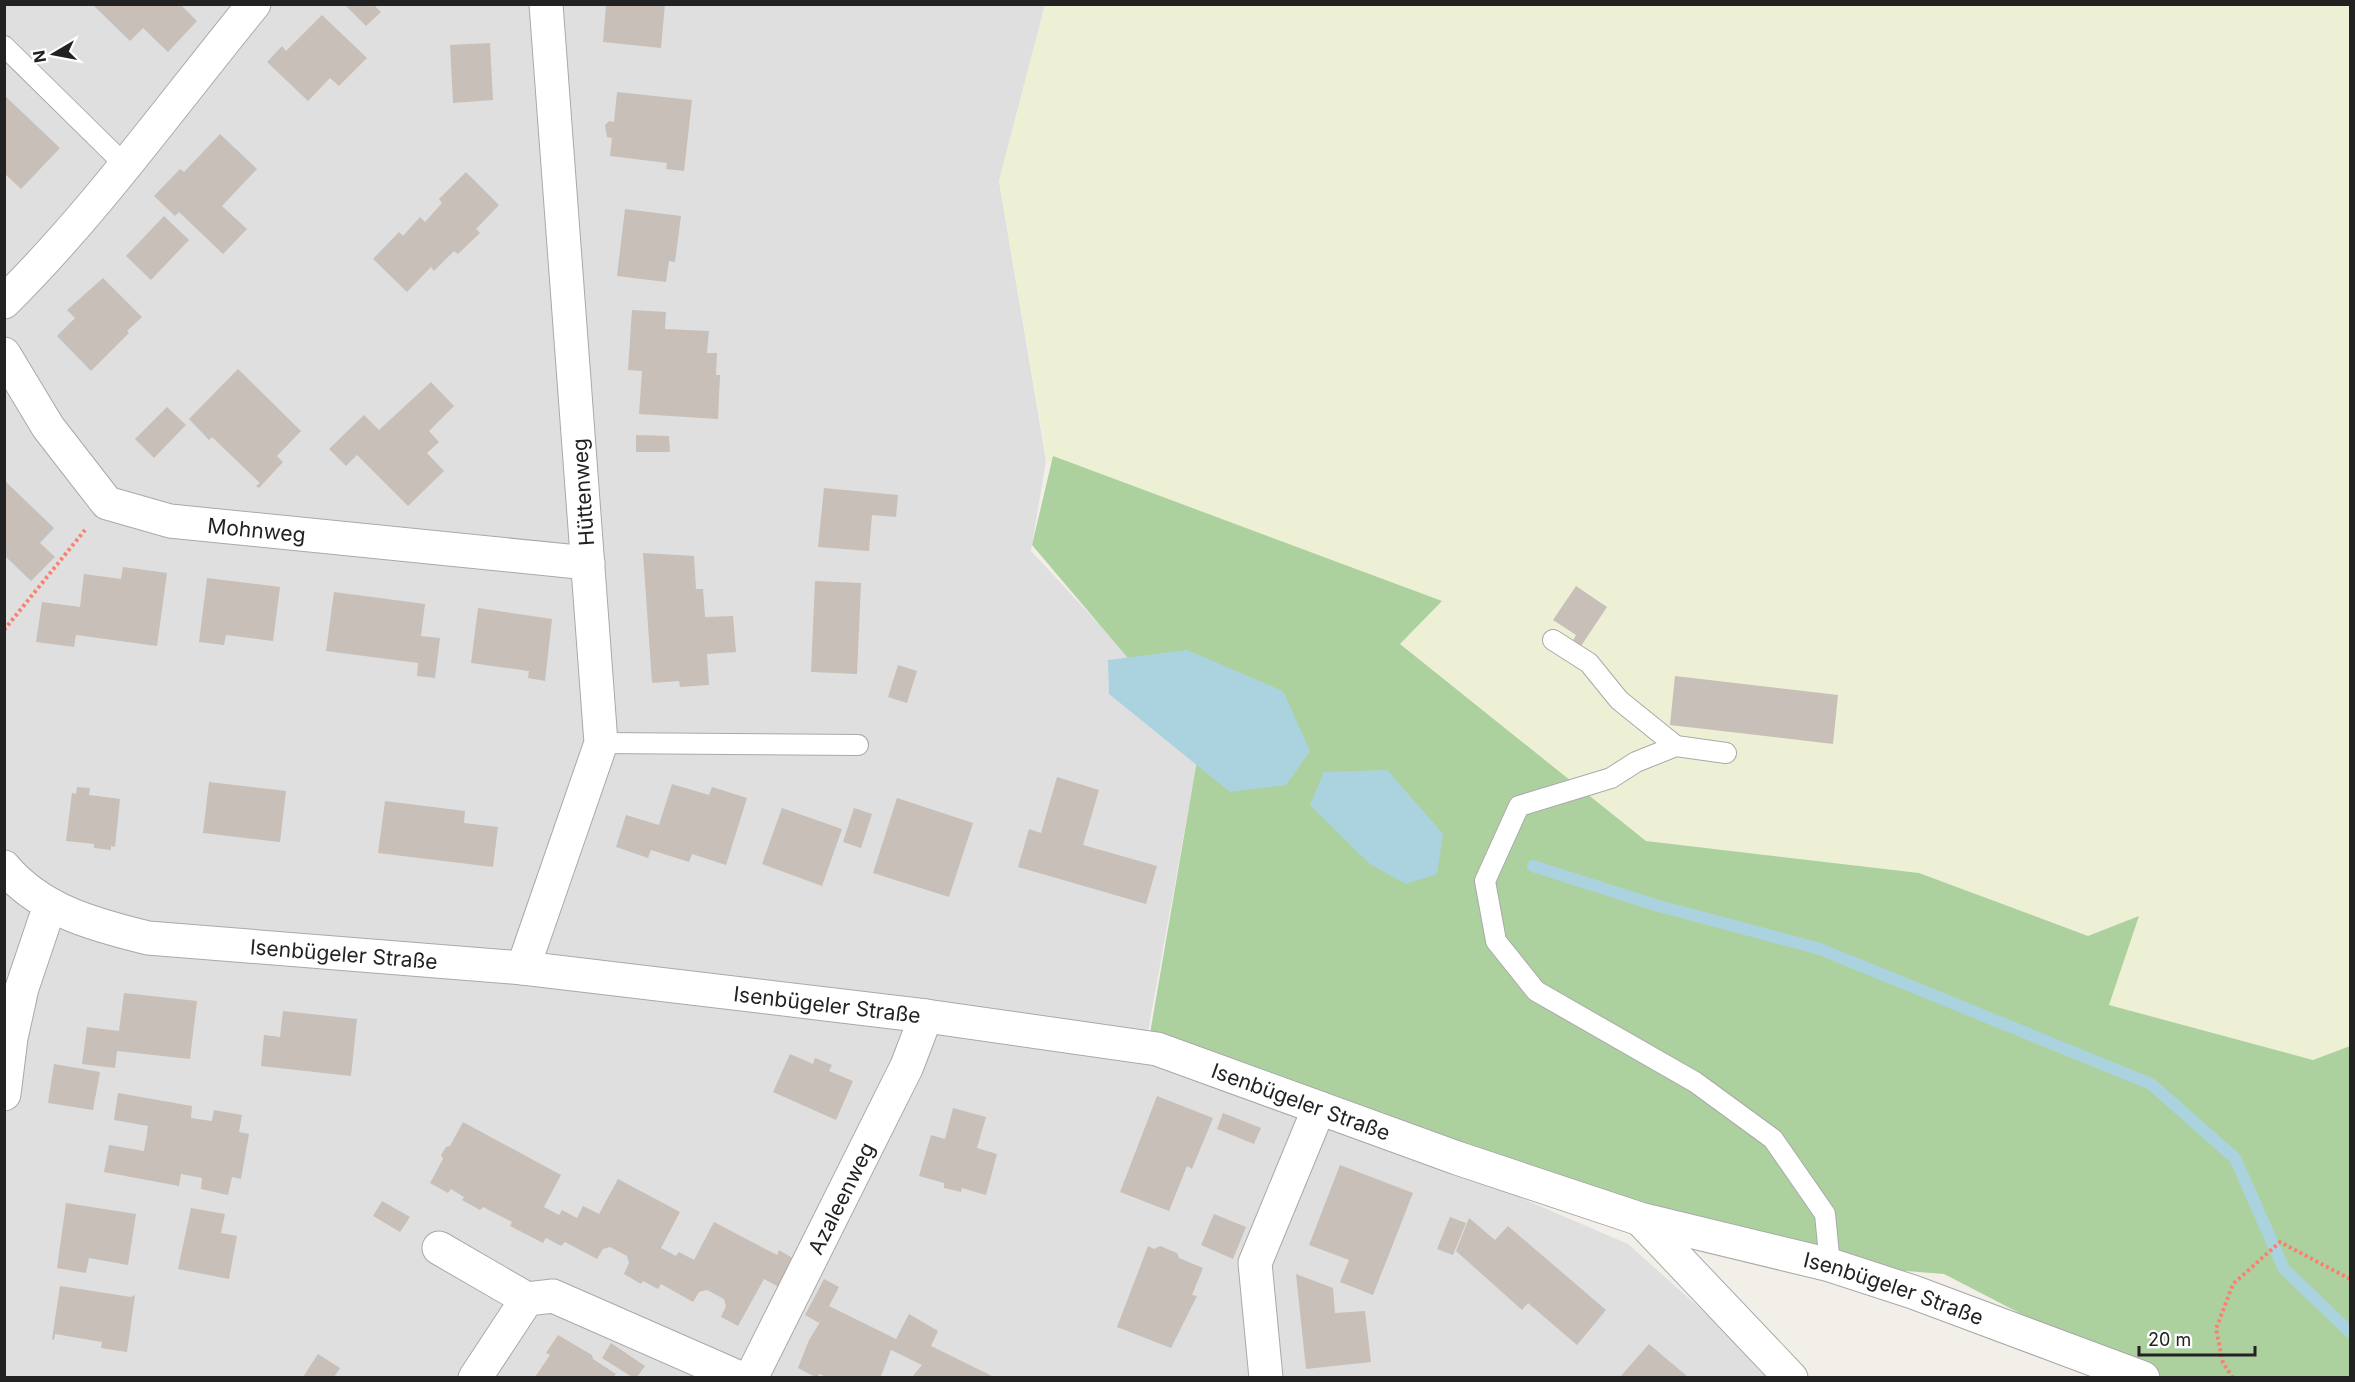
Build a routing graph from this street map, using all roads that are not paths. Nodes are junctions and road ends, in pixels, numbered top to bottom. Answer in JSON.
{"nodes":[{"id":1,"x":546,"y":4,"type":"edge"},
{"id":2,"x":244,"y":8,"type":"edge"},
{"id":3,"x":4,"y":46,"type":"edge"},
{"id":4,"x":125,"y":165,"type":"junction"},
{"id":5,"x":4,"y":302,"type":"edge"},
{"id":6,"x":4,"y":354,"type":"edge"},
{"id":7,"x":588,"y":563,"type":"junction"},
{"id":8,"x":1553,"y":640,"type":"dead end"},
{"id":9,"x":601,"y":743,"type":"junction"},
{"id":10,"x":858,"y":745,"type":"dead end"},
{"id":11,"x":1676,"y":746,"type":"junction"},
{"id":12,"x":1726,"y":753,"type":"dead end"},
{"id":13,"x":4,"y":867,"type":"edge"},
{"id":14,"x":50,"y":905,"type":"junction"},
{"id":15,"x":524,"y":968,"type":"junction"},
{"id":16,"x":926,"y":1016,"type":"junction"},
{"id":17,"x":4,"y":1094,"type":"edge"},
{"id":18,"x":1319,"y":1108,"type":"junction"},
{"id":19,"x":1640,"y":1219,"type":"junction"},
{"id":20,"x":439,"y":1248,"type":"dead end"},
{"id":21,"x":1830,"y":1265,"type":"junction"},
{"id":22,"x":527,"y":1299,"type":"junction"},
{"id":23,"x":475,"y":1377,"type":"edge"},
{"id":24,"x":740,"y":1377,"type":"edge"},
{"id":25,"x":751,"y":1377,"type":"edge"},
{"id":26,"x":1266,"y":1377,"type":"edge"},
{"id":27,"x":1791,"y":1377,"type":"edge"},
{"id":28,"x":2143,"y":1377,"type":"edge"}],
"edges":[{"from":1,"to":7,"type":"street","name":"Hüttenweg"},
{"from":2,"to":4,"type":"street"},
{"from":3,"to":4,"type":"lane"},
{"from":4,"to":5,"type":"street"},
{"from":6,"to":7,"type":"street","name":"Mohnweg"},
{"from":7,"to":9,"type":"street","name":"Hüttenweg"},
{"from":8,"to":11,"type":"lane"},
{"from":9,"to":10,"type":"lane"},
{"from":9,"to":15,"type":"street","name":"Hüttenweg"},
{"from":11,"to":12,"type":"lane"},
{"from":11,"to":21,"type":"lane"},
{"from":13,"to":14,"type":"street","name":"Isenbügeler Straße"},
{"from":14,"to":15,"type":"street","name":"Isenbügeler Straße"},
{"from":14,"to":17,"type":"street"},
{"from":15,"to":16,"type":"street","name":"Isenbügeler Straße"},
{"from":16,"to":18,"type":"street","name":"Isenbügeler Straße"},
{"from":16,"to":25,"type":"street","name":"Azaleenweg"},
{"from":18,"to":19,"type":"street","name":"Isenbügeler Straße"},
{"from":18,"to":26,"type":"street"},
{"from":19,"to":21,"type":"street","name":"Isenbügeler Straße"},
{"from":19,"to":27,"type":"street","name":"Isenbügeler Straße"},
{"from":20,"to":22,"type":"street"},
{"from":21,"to":28,"type":"street","name":"Isenbügeler Straße"},
{"from":22,"to":23,"type":"street"},
{"from":22,"to":24,"type":"street"}]}
